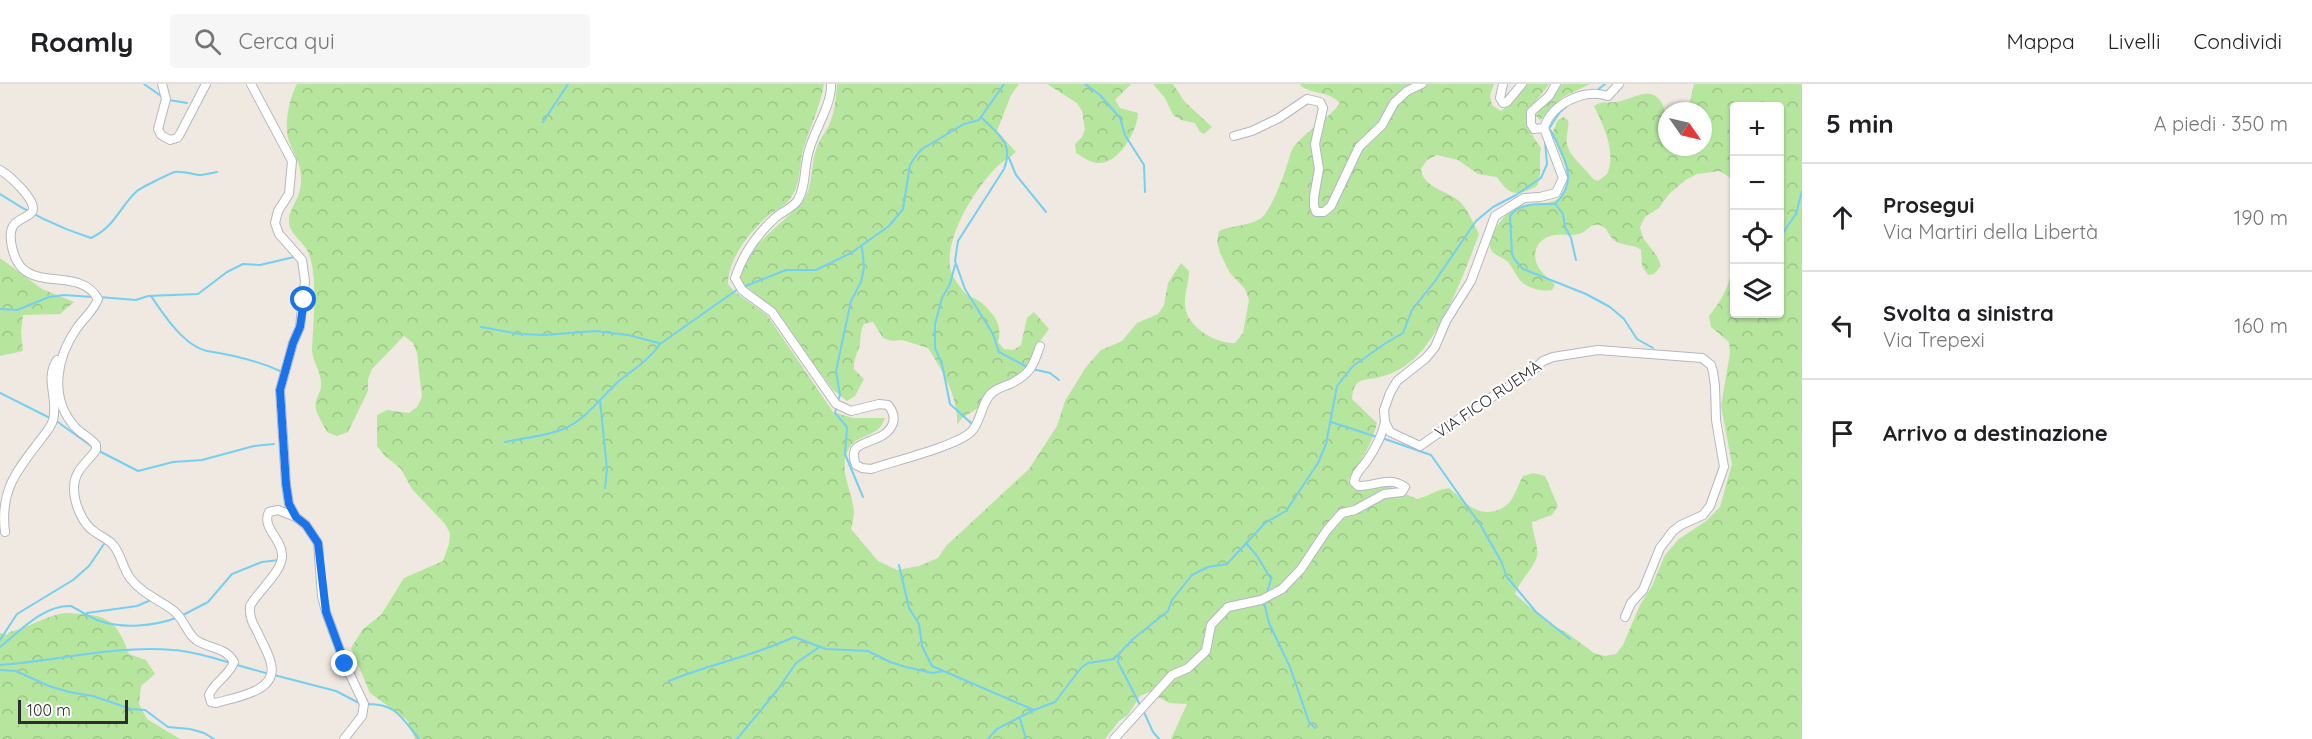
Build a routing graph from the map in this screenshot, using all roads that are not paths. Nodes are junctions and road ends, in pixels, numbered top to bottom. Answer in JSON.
{"nodes":[{"id":1,"x":162,"y":84,"type":"edge"},
{"id":2,"x":206,"y":84,"type":"edge"},
{"id":3,"x":251,"y":84,"type":"edge"},
{"id":4,"x":831,"y":84,"type":"edge"},
{"id":5,"x":1422,"y":84,"type":"edge"},
{"id":6,"x":1503,"y":84,"type":"edge"},
{"id":7,"x":1522,"y":84,"type":"edge"},
{"id":8,"x":1556,"y":84,"type":"edge"},
{"id":9,"x":1619,"y":84,"type":"edge"},
{"id":10,"x":1544,"y":128,"type":"junction"},
{"id":11,"x":1234,"y":136,"type":"dead end"},
{"id":12,"x":0,"y":170,"type":"edge"},
{"id":13,"x":1040,"y":346,"type":"dead end"},
{"id":14,"x":64,"y":354,"type":"junction"},
{"id":15,"x":1385,"y":422,"type":"junction"},
{"id":16,"x":296,"y":517,"type":"junction"},
{"id":17,"x":5,"y":532,"type":"dead end"},
{"id":18,"x":1625,"y":617,"type":"dead end"},
{"id":19,"x":344,"y":739,"type":"edge"},
{"id":20,"x":1114,"y":739,"type":"edge"}],
"edges":[{"from":1,"to":2,"type":"street"},
{"from":3,"to":16,"type":"street"},
{"from":4,"to":13,"type":"street"},
{"from":5,"to":11,"type":"street"},
{"from":6,"to":7,"type":"street"},
{"from":8,"to":10,"type":"street"},
{"from":9,"to":10,"type":"street"},
{"from":10,"to":15,"type":"street"},
{"from":12,"to":14,"type":"street"},
{"from":14,"to":16,"type":"street"},
{"from":14,"to":17,"type":"street"},
{"from":15,"to":18,"type":"street","name":"VIA FICO RUEMÀ"},
{"from":15,"to":20,"type":"street"},
{"from":16,"to":19,"type":"street"}]}
